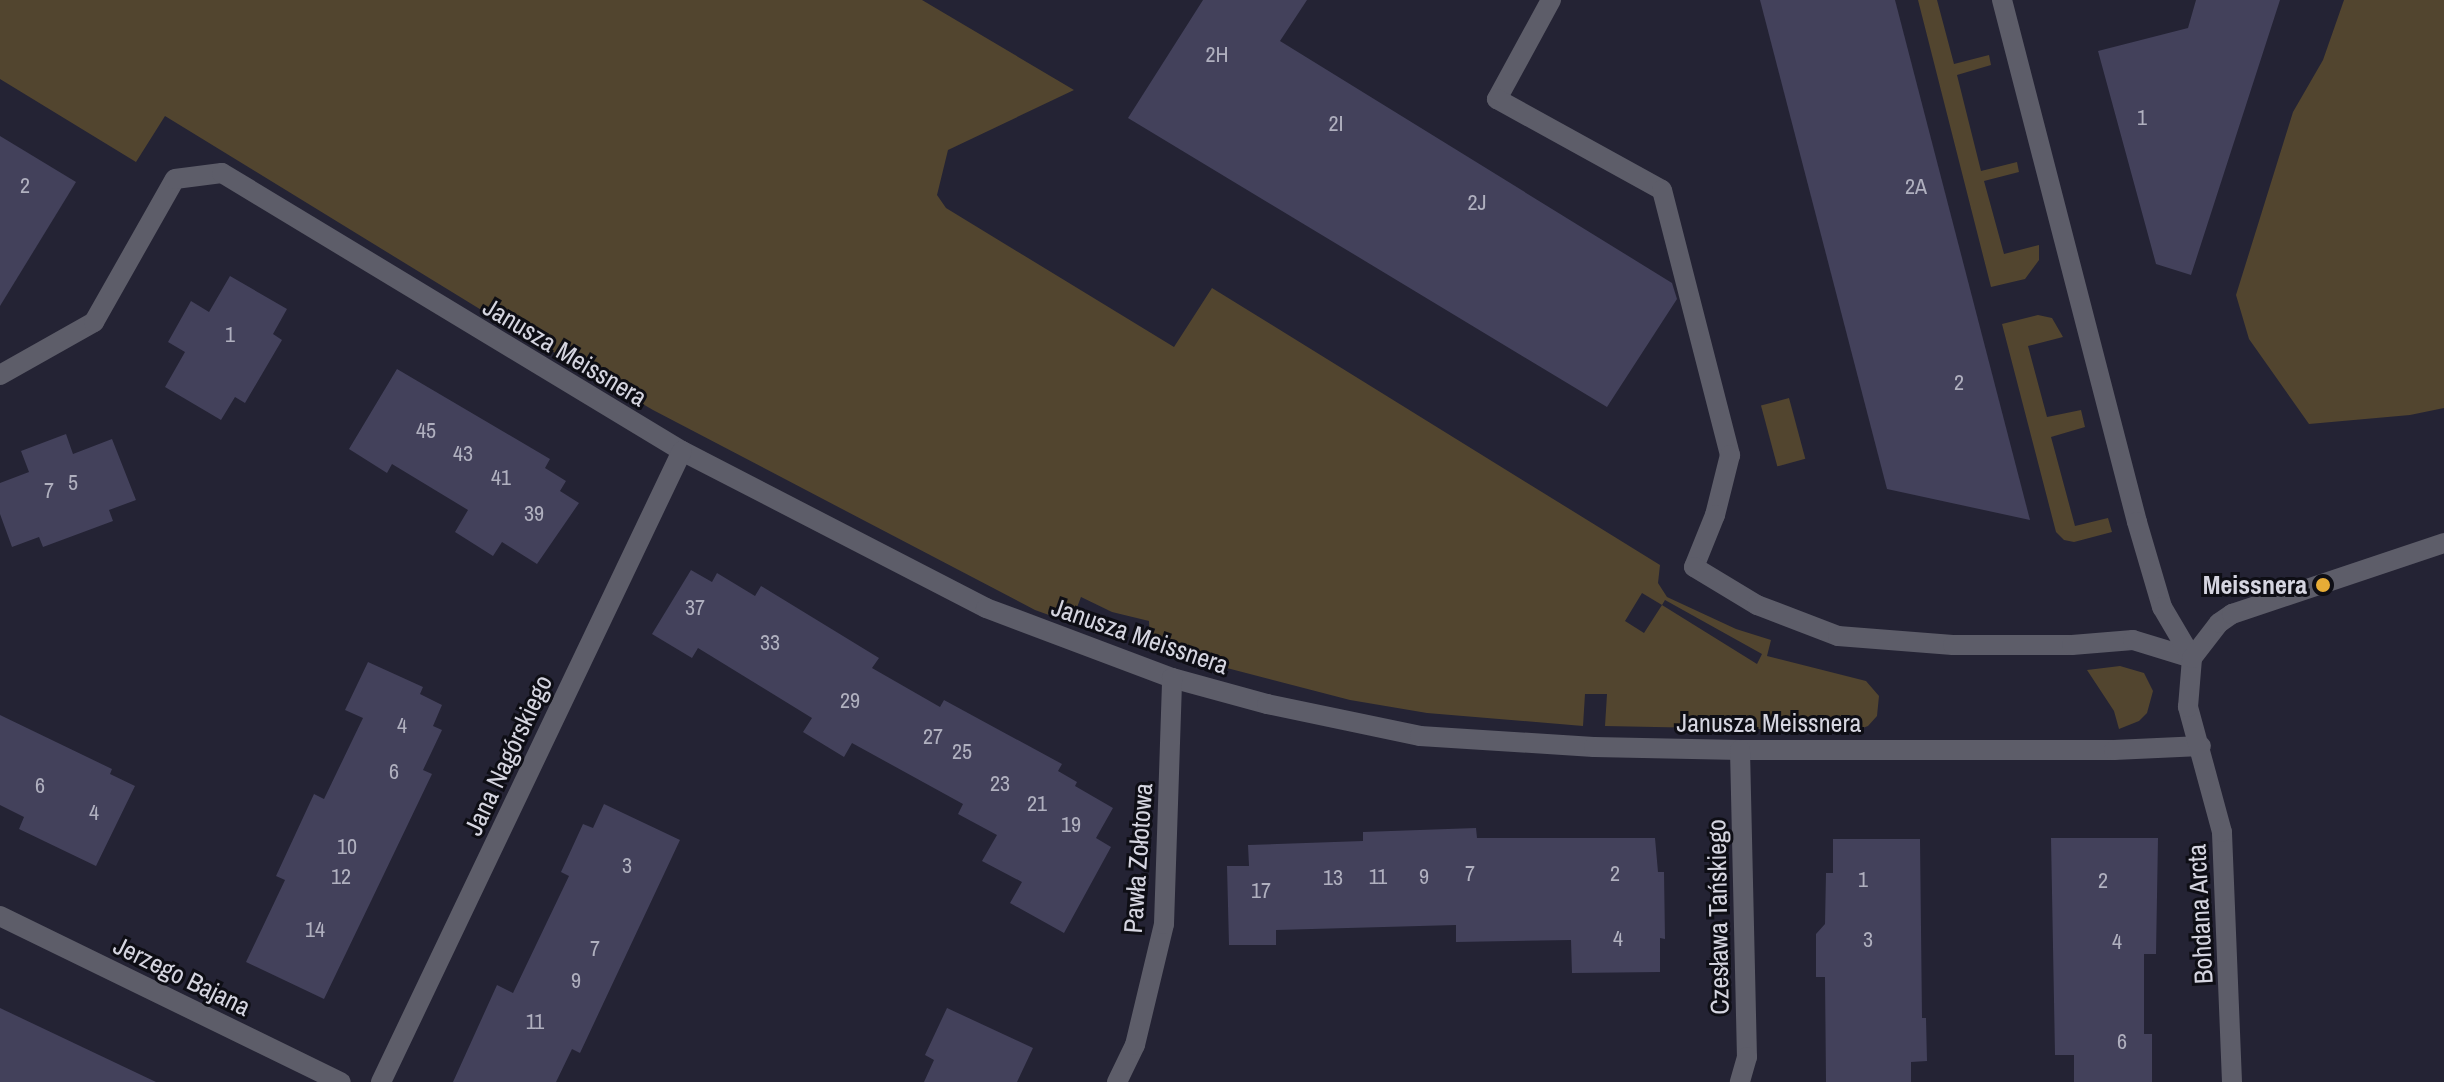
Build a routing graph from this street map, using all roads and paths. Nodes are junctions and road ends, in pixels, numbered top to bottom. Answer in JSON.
{"nodes":[{"id":1,"x":1551,"y":0,"type":"edge"},
{"id":2,"x":2002,"y":0,"type":"edge"},
{"id":3,"x":0,"y":375,"type":"edge"},
{"id":4,"x":682,"y":451,"type":"junction"},
{"id":5,"x":2444,"y":543,"type":"edge"},
{"id":6,"x":2192,"y":658,"type":"junction"},
{"id":7,"x":1172,"y":678,"type":"junction"},
{"id":8,"x":2201,"y":746,"type":"junction"},
{"id":9,"x":1740,"y":750,"type":"junction"},
{"id":10,"x":0,"y":916,"type":"edge"},
{"id":11,"x":341,"y":1082,"type":"edge"},
{"id":12,"x":381,"y":1082,"type":"edge"},
{"id":13,"x":1117,"y":1082,"type":"edge"},
{"id":14,"x":1740,"y":1082,"type":"edge"},
{"id":15,"x":2232,"y":1082,"type":"edge"}],
"edges":[{"from":1,"to":6,"type":"street"},
{"from":2,"to":6,"type":"street"},
{"from":3,"to":4,"type":"street","name":"Janusza Meissnera"},
{"from":4,"to":7,"type":"street","name":"Janusza Meissnera"},
{"from":4,"to":12,"type":"street","name":"Jana Nagórskiego"},
{"from":5,"to":6,"type":"street"},
{"from":6,"to":8,"type":"street","name":"Bohdana Arcta"},
{"from":7,"to":9,"type":"street","name":"Janusza Meissnera"},
{"from":7,"to":13,"type":"street","name":"Pawła Zołotowa"},
{"from":8,"to":9,"type":"street","name":"Janusza Meissnera"},
{"from":8,"to":15,"type":"street","name":"Bohdana Arcta"},
{"from":9,"to":14,"type":"street","name":"Czesława Tańskiego"},
{"from":10,"to":11,"type":"street","name":"Jerzego Bajana"}]}
